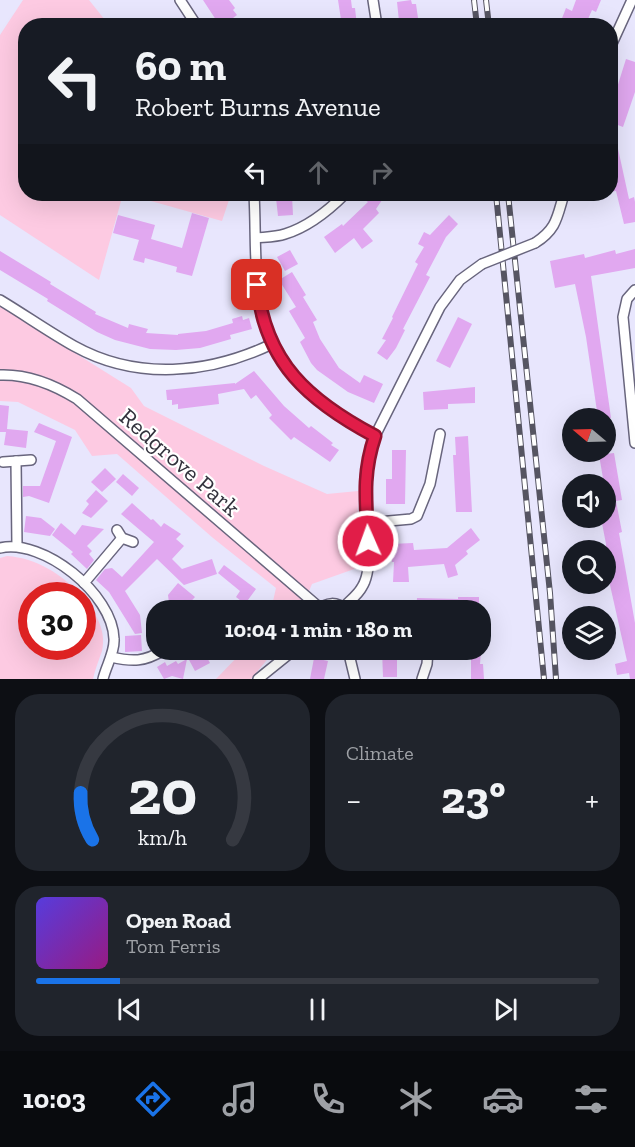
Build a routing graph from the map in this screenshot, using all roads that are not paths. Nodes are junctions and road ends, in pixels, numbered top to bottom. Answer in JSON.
{"nodes":[{"id":1,"x":180,"y":0,"type":"edge"},
{"id":2,"x":373,"y":0,"type":"edge"},
{"id":3,"x":632,"y":0,"type":"edge"},
{"id":4,"x":192,"y":18,"type":"edge"},
{"id":5,"x":376,"y":18,"type":"edge"},
{"id":6,"x":618,"y":31,"type":"edge"},
{"id":7,"x":254,"y":201,"type":"edge"},
{"id":8,"x":337,"y":201,"type":"edge"},
{"id":9,"x":562,"y":201,"type":"edge"},
{"id":10,"x":256,"y":238,"type":"junction"},
{"id":11,"x":635,"y":290,"type":"edge"},
{"id":12,"x":0,"y":300,"type":"edge"},
{"id":13,"x":272,"y":344,"type":"junction"},
{"id":14,"x":0,"y":375,"type":"edge"},
{"id":15,"x":633,"y":398,"type":"edge"},
{"id":16,"x":440,"y":434,"type":"dead end"},
{"id":17,"x":375,"y":436,"type":"junction"},
{"id":18,"x":635,"y":443,"type":"edge"},
{"id":19,"x":31,"y":460,"type":"dead end"},
{"id":20,"x":16,"y":461,"type":"junction"},
{"id":21,"x":3,"y":462,"type":"dead end"},
{"id":22,"x":367,"y":523,"type":"junction"},
{"id":23,"x":117,"y":530,"type":"dead end"},
{"id":24,"x":122,"y":538,"type":"junction"},
{"id":25,"x":133,"y":542,"type":"dead end"},
{"id":26,"x":16,"y":546,"type":"junction"},
{"id":27,"x":0,"y":548,"type":"edge"},
{"id":28,"x":83,"y":582,"type":"edge"},
{"id":29,"x":85,"y":582,"type":"edge"},
{"id":30,"x":96,"y":599,"type":"edge"},
{"id":31,"x":310,"y":600,"type":"edge"},
{"id":32,"x":352,"y":600,"type":"edge"},
{"id":33,"x":111,"y":657,"type":"junction"},
{"id":34,"x":146,"y":658,"type":"edge"},
{"id":35,"x":282,"y":660,"type":"edge"},
{"id":36,"x":350,"y":660,"type":"edge"},
{"id":37,"x":426,"y":660,"type":"edge"},
{"id":38,"x":103,"y":679,"type":"edge"},
{"id":39,"x":258,"y":679,"type":"edge"},
{"id":40,"x":355,"y":679,"type":"edge"},
{"id":41,"x":422,"y":679,"type":"edge"}],
"edges":[{"from":1,"to":4,"type":"street"},
{"from":2,"to":5,"type":"street"},
{"from":3,"to":6,"type":"street"},
{"from":7,"to":10,"type":"street"},
{"from":8,"to":10,"type":"street"},
{"from":9,"to":17,"type":"street","bridge":true},
{"from":10,"to":13,"type":"street"},
{"from":11,"to":15,"type":"street"},
{"from":12,"to":13,"type":"street"},
{"from":13,"to":17,"type":"street"},
{"from":14,"to":31,"type":"street","name":"Redgrove Park"},
{"from":15,"to":18,"type":"street"},
{"from":16,"to":22,"type":"street"},
{"from":17,"to":22,"type":"street"},
{"from":19,"to":20,"type":"street"},
{"from":20,"to":21,"type":"street"},
{"from":20,"to":26,"type":"street"},
{"from":22,"to":32,"type":"street"},
{"from":23,"to":24,"type":"street"},
{"from":24,"to":25,"type":"street"},
{"from":24,"to":29,"type":"street"},
{"from":26,"to":27,"type":"street"},
{"from":26,"to":28,"type":"street"},
{"from":30,"to":33,"type":"street"},
{"from":33,"to":34,"type":"street"},
{"from":33,"to":38,"type":"street"},
{"from":35,"to":39,"type":"street"},
{"from":36,"to":40,"type":"street"},
{"from":37,"to":41,"type":"street"}]}
